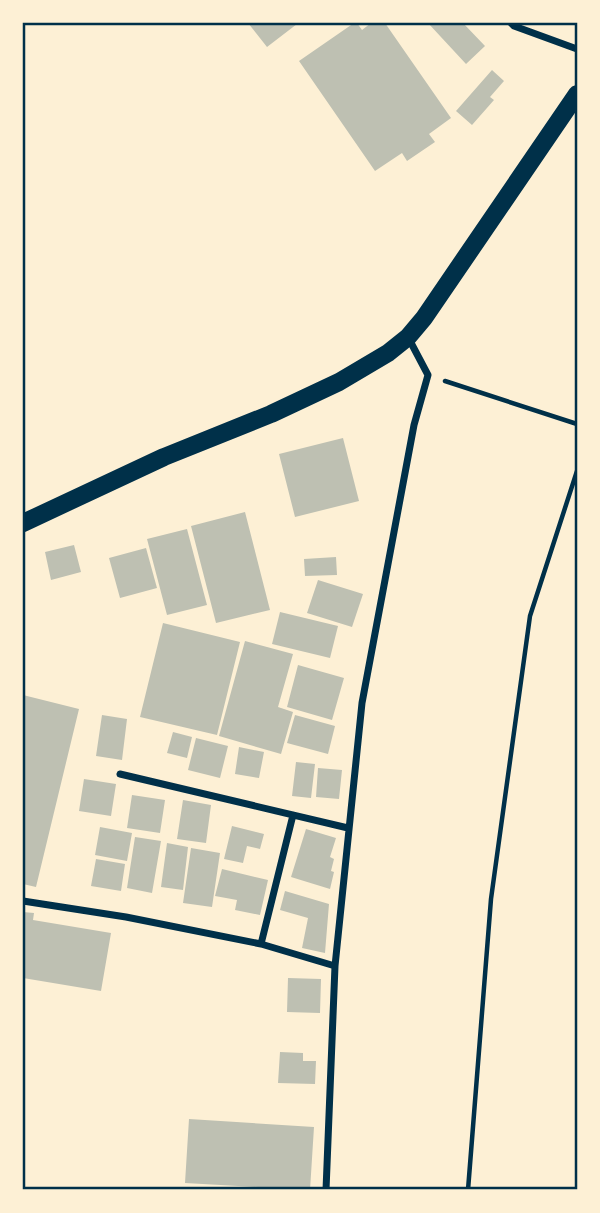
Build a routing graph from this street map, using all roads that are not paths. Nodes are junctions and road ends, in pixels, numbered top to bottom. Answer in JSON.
{"nodes":[{"id":1,"x":511,"y":23,"type":"edge"},
{"id":2,"x":577,"y":49,"type":"edge"},
{"id":3,"x":577,"y":94,"type":"edge"},
{"id":4,"x":408,"y":337,"type":"junction"},
{"id":5,"x":23,"y":523,"type":"edge"},
{"id":6,"x":121,"y":774,"type":"dead end"},
{"id":7,"x":293,"y":815,"type":"junction"},
{"id":8,"x":348,"y":828,"type":"junction"},
{"id":9,"x":23,"y":901,"type":"edge"},
{"id":10,"x":261,"y":944,"type":"junction"},
{"id":11,"x":335,"y":966,"type":"junction"},
{"id":12,"x":326,"y":1190,"type":"edge"}],
"edges":[{"from":1,"to":2,"type":"street"},
{"from":3,"to":4,"type":"main road"},
{"from":4,"to":5,"type":"main road"},
{"from":4,"to":8,"type":"street"},
{"from":6,"to":7,"type":"street"},
{"from":7,"to":8,"type":"street"},
{"from":7,"to":10,"type":"street"},
{"from":8,"to":11,"type":"street"},
{"from":9,"to":10,"type":"street"},
{"from":10,"to":11,"type":"street"},
{"from":11,"to":12,"type":"street"}]}
